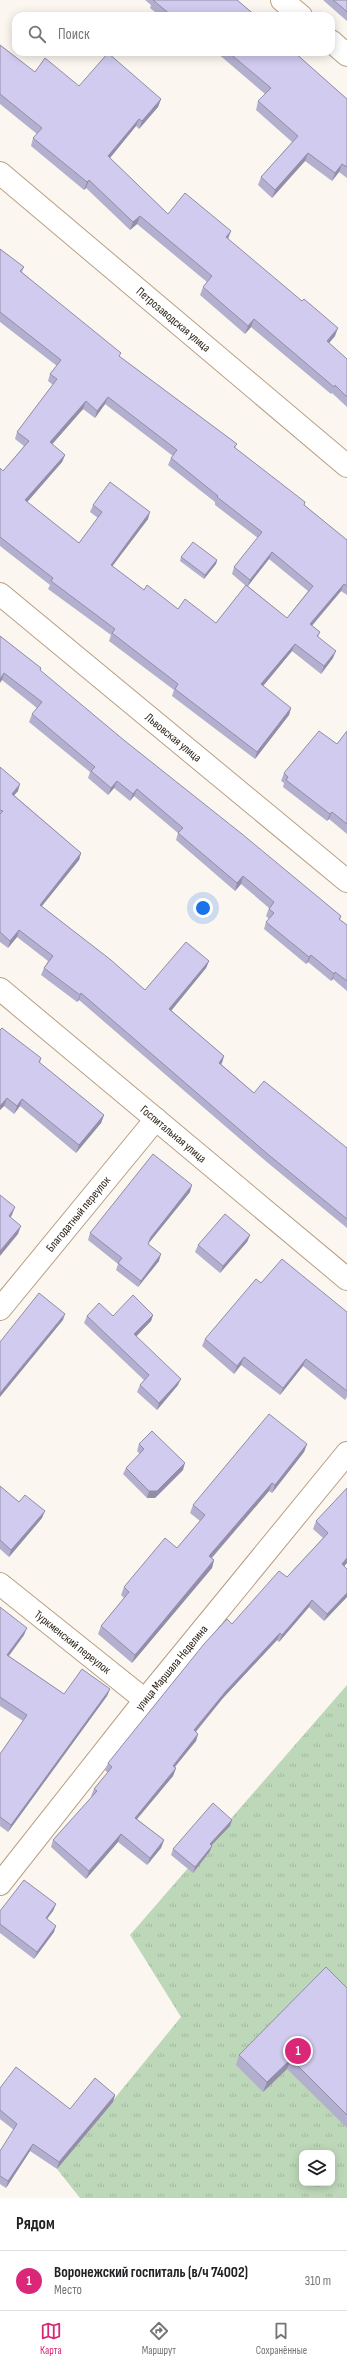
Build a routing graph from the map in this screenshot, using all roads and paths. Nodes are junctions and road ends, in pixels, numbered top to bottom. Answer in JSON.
{"nodes":[{"id":1,"x":282,"y":0,"type":"edge"},
{"id":2,"x":296,"y":12,"type":"edge"},
{"id":3,"x":335,"y":44,"type":"edge"},
{"id":4,"x":347,"y":55,"type":"edge"},
{"id":5,"x":0,"y":173,"type":"edge"},
{"id":6,"x":347,"y":466,"type":"edge"},
{"id":7,"x":0,"y":594,"type":"edge"},
{"id":8,"x":347,"y":881,"type":"edge"},
{"id":9,"x":0,"y":989,"type":"edge"},
{"id":10,"x":156,"y":1119,"type":"junction"},
{"id":11,"x":347,"y":1280,"type":"edge"},
{"id":12,"x":0,"y":1309,"type":"edge"},
{"id":13,"x":347,"y":1453,"type":"edge"},
{"id":14,"x":0,"y":1584,"type":"edge"},
{"id":15,"x":145,"y":1700,"type":"junction"},
{"id":16,"x":0,"y":1884,"type":"edge"}],
"edges":[{"from":1,"to":2,"type":"street"},
{"from":3,"to":4,"type":"street"},
{"from":5,"to":6,"type":"street","name":"Петрозаводская улица"},
{"from":7,"to":8,"type":"street","name":"Львовская улица"},
{"from":9,"to":10,"type":"street","name":"Госпитальная улица"},
{"from":10,"to":11,"type":"street","name":"Госпитальная улица"},
{"from":10,"to":12,"type":"street","name":"Благодатный переулок"},
{"from":13,"to":15,"type":"street","name":"улица Маршала Неделина"},
{"from":14,"to":15,"type":"street","name":"Туркменский переулок"},
{"from":15,"to":16,"type":"street","name":"улица Маршала Неделина"}]}
